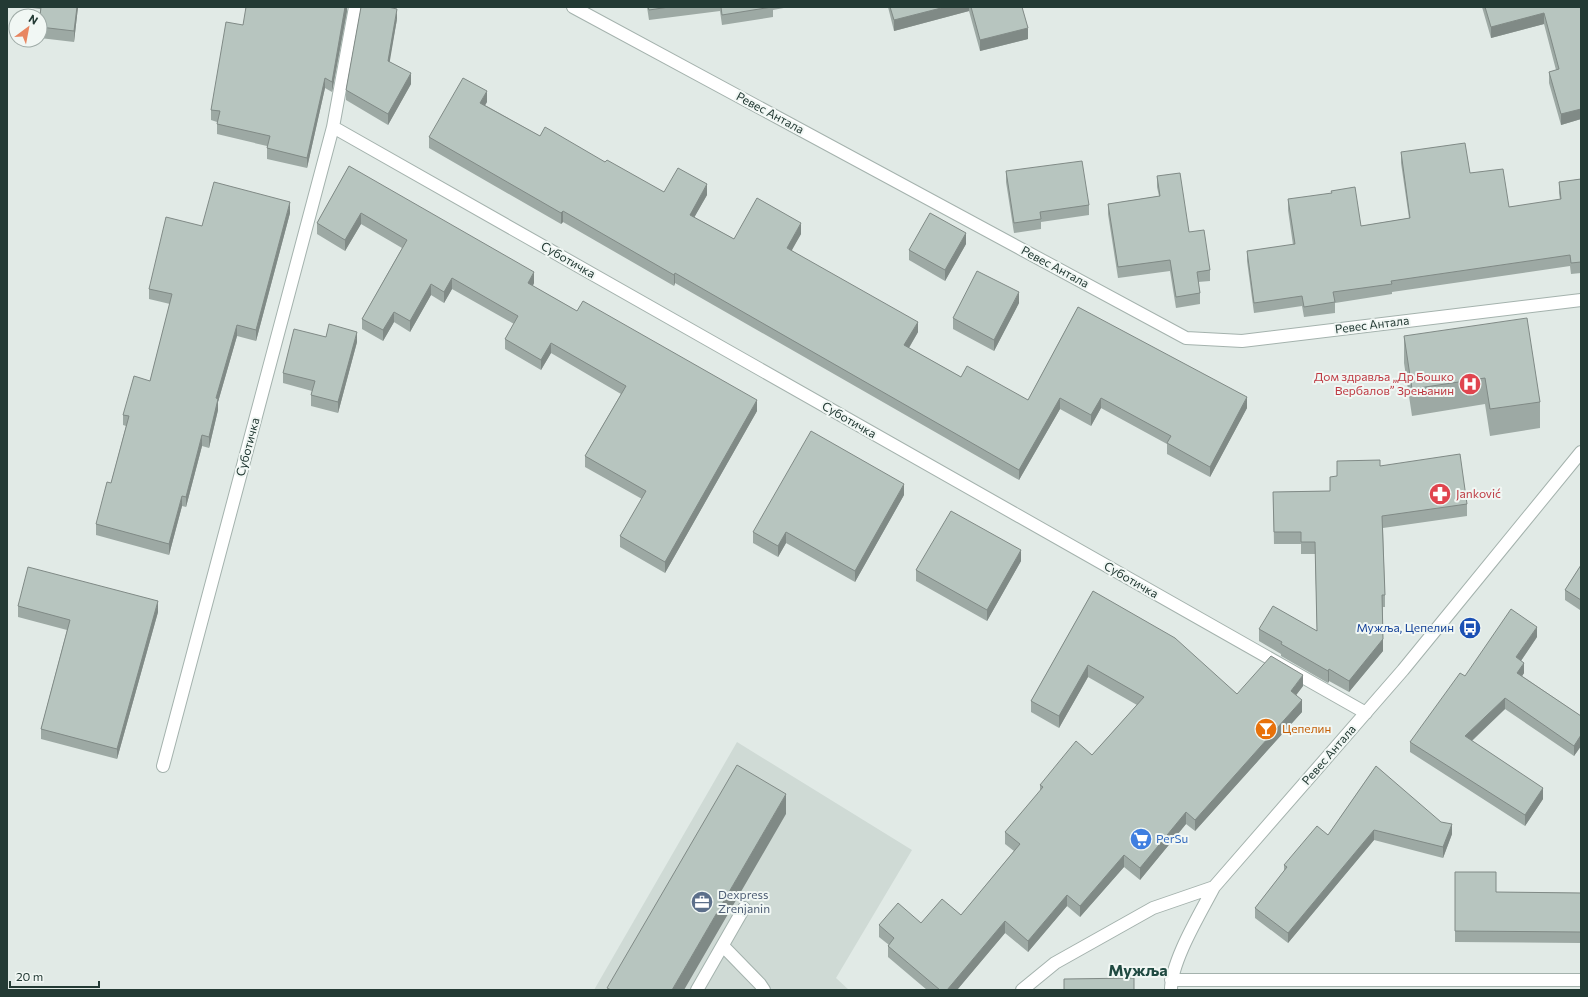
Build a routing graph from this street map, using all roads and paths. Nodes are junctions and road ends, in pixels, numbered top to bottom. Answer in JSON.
{"nodes":[{"id":1,"x":355,"y":7,"type":"edge"},
{"id":2,"x":573,"y":7,"type":"edge"},
{"id":3,"x":333,"y":127,"type":"junction"},
{"id":4,"x":1581,"y":300,"type":"edge"},
{"id":5,"x":1581,"y":452,"type":"edge"},
{"id":6,"x":1366,"y":713,"type":"junction"},
{"id":7,"x":163,"y":766,"type":"dead end"},
{"id":8,"x":1214,"y":887,"type":"junction"},
{"id":9,"x":744,"y":908,"type":"dead end"},
{"id":10,"x":723,"y":946,"type":"junction"},
{"id":11,"x":1581,"y":980,"type":"edge"},
{"id":12,"x":1171,"y":985,"type":"edge"},
{"id":13,"x":697,"y":990,"type":"edge"},
{"id":14,"x":764,"y":990,"type":"edge"},
{"id":15,"x":1022,"y":990,"type":"edge"}],
"edges":[{"from":1,"to":3,"type":"street","name":"Суботичка"},
{"from":2,"to":4,"type":"street","name":"Ревес Антала"},
{"from":3,"to":6,"type":"street","name":"Суботичка"},
{"from":3,"to":7,"type":"street","name":"Суботичка"},
{"from":5,"to":6,"type":"street","name":"Ревес Антала"},
{"from":6,"to":8,"type":"street","name":"Ревес Антала"},
{"from":8,"to":12,"type":"street"},
{"from":8,"to":15,"type":"street","name":"Ревес Антала"},
{"from":9,"to":10,"type":"street"},
{"from":10,"to":13,"type":"street"},
{"from":10,"to":14,"type":"street"},
{"from":11,"to":12,"type":"street"}]}
